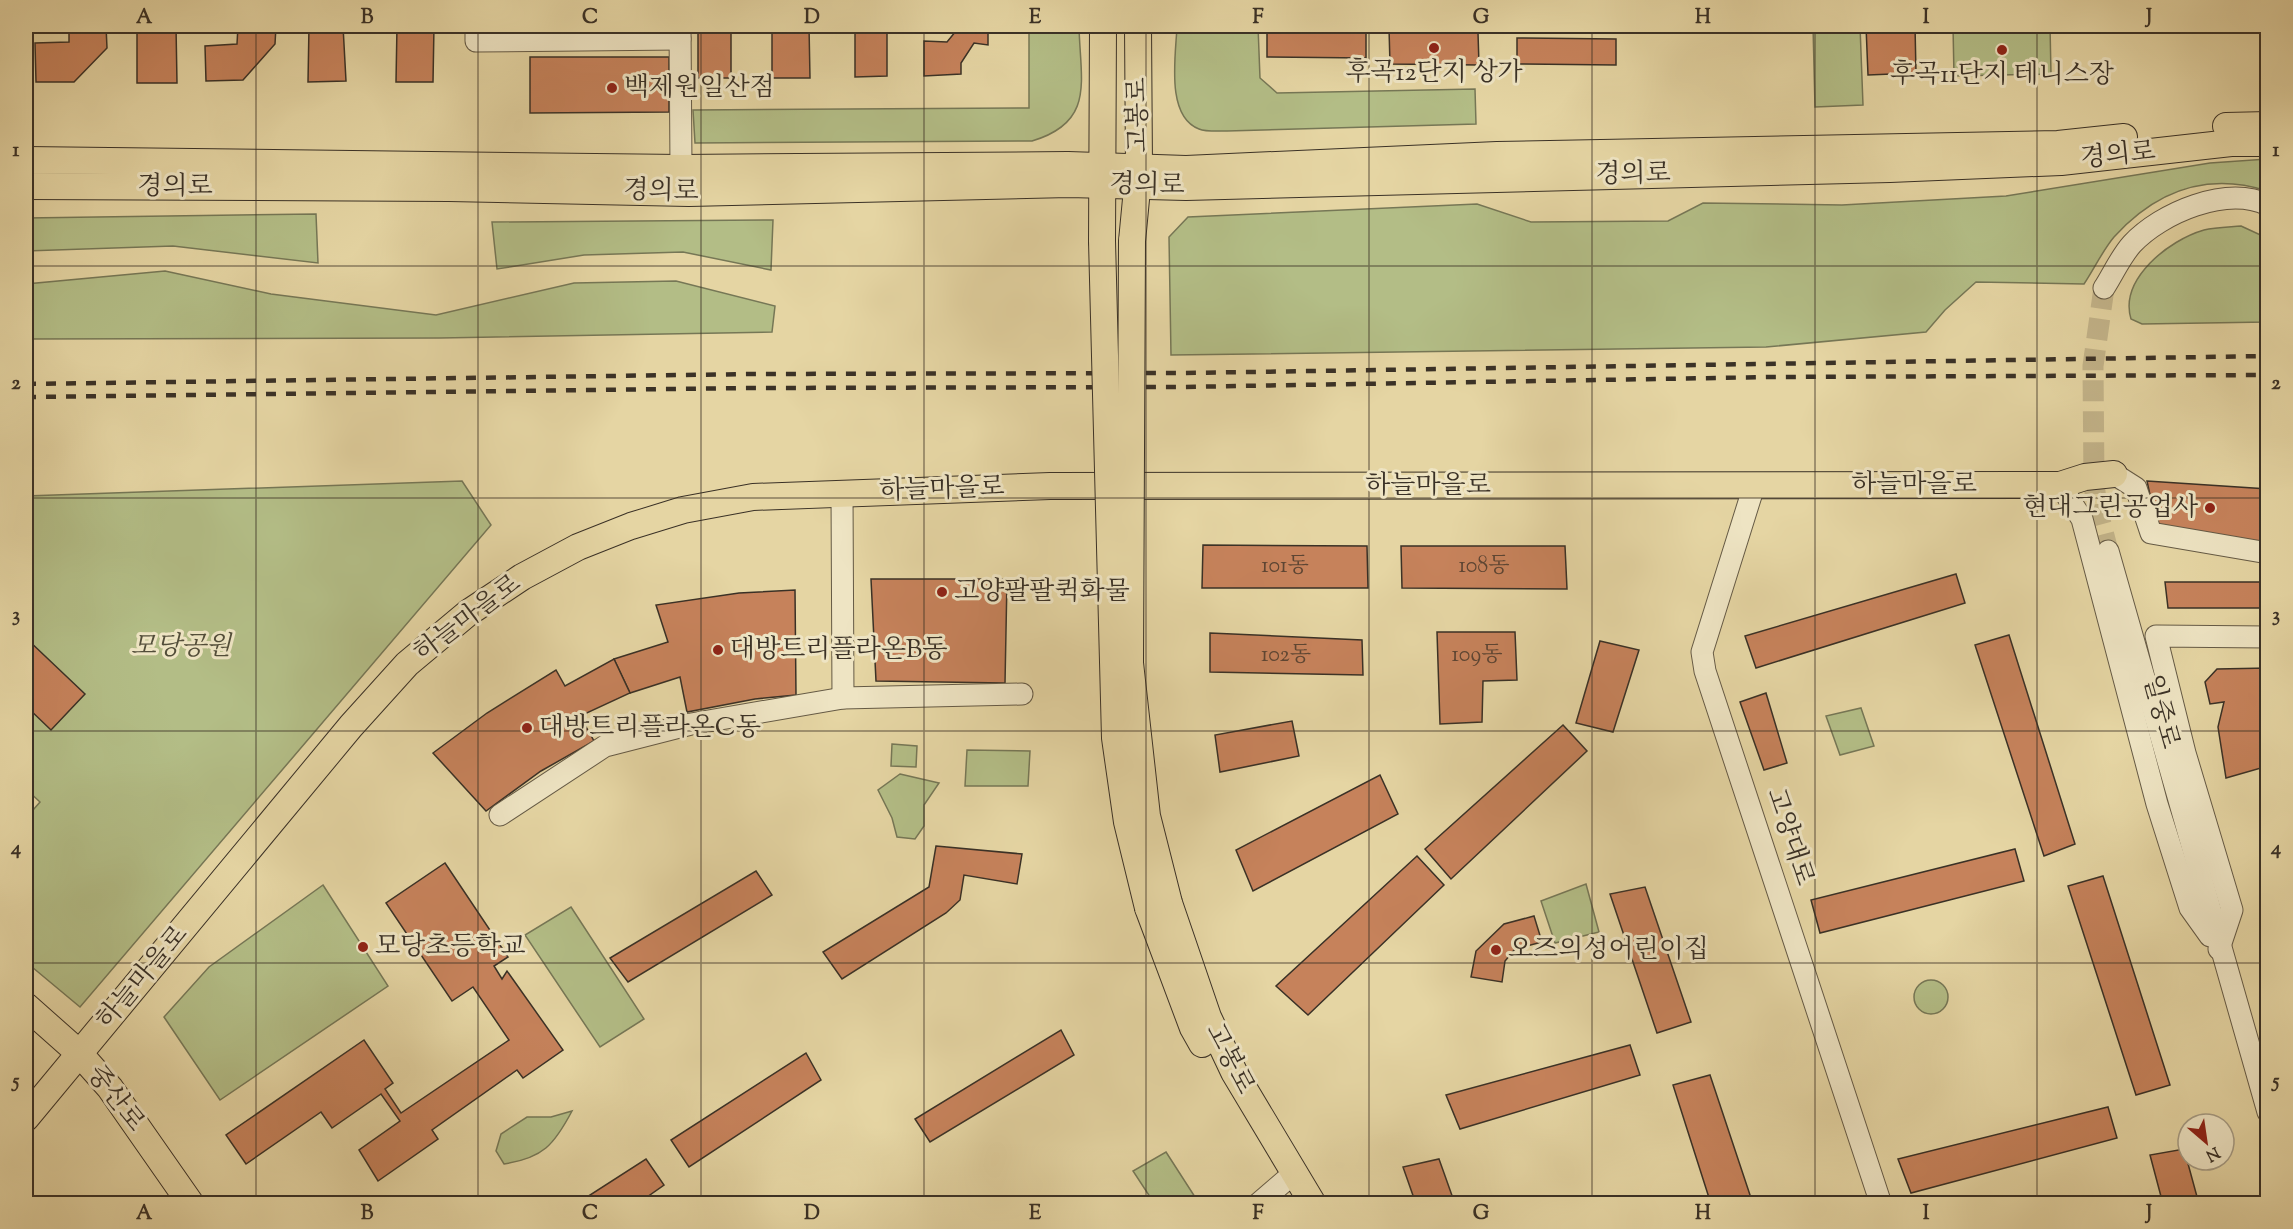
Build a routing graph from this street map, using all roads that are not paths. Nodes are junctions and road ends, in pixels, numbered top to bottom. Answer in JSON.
{"nodes":[{"id":1,"x":1103,"y":26,"type":"edge"},
{"id":2,"x":1138,"y":26,"type":"edge"},
{"id":3,"x":680,"y":32,"type":"edge"},
{"id":4,"x":476,"y":33,"type":"edge"},
{"id":5,"x":2268,"y":124,"type":"edge"},
{"id":6,"x":2268,"y":142,"type":"edge"},
{"id":7,"x":26,"y":159,"type":"edge"},
{"id":8,"x":681,"y":168,"type":"junction"},
{"id":9,"x":1102,"y":176,"type":"junction"},
{"id":10,"x":1138,"y":177,"type":"junction"},
{"id":11,"x":26,"y":186,"type":"edge"},
{"id":12,"x":2268,"y":205,"type":"edge"},
{"id":13,"x":2104,"y":288,"type":"tunnel mouth"},
{"id":14,"x":2114,"y":474,"type":"joint"},
{"id":15,"x":2060,"y":485,"type":"junction"},
{"id":16,"x":1754,"y":486,"type":"junction"},
{"id":17,"x":842,"y":493,"type":"junction"},
{"id":18,"x":2108,"y":551,"type":"tunnel mouth"},
{"id":19,"x":2268,"y":553,"type":"edge"},
{"id":20,"x":2268,"y":637,"type":"edge"},
{"id":21,"x":1022,"y":693,"type":"dead end"},
{"id":22,"x":843,"y":698,"type":"junction"},
{"id":23,"x":500,"y":815,"type":"dead end"},
{"id":24,"x":1159,"y":905,"type":"junction"},
{"id":25,"x":2219,"y":949,"type":"junction"},
{"id":26,"x":26,"y":1006,"type":"edge"},
{"id":27,"x":2258,"y":1047,"type":"edge"},
{"id":28,"x":79,"y":1053,"type":"junction"},
{"id":29,"x":2268,"y":1112,"type":"edge"},
{"id":30,"x":26,"y":1118,"type":"edge"},
{"id":31,"x":1291,"y":1187,"type":"edge"},
{"id":32,"x":191,"y":1203,"type":"edge"},
{"id":33,"x":1258,"y":1203,"type":"edge"},
{"id":34,"x":1313,"y":1203,"type":"edge"},
{"id":35,"x":1881,"y":1203,"type":"edge"}],
"edges":[{"from":1,"to":9,"type":"main road","name":"고봉로"},
{"from":2,"to":10,"type":"main road","name":"고봉로"},
{"from":3,"to":4,"type":"street","name":"경의로"},
{"from":3,"to":8,"type":"street","name":"경의로"},
{"from":5,"to":10,"type":"main road","name":"경의로"},
{"from":6,"to":10,"type":"main road","name":"경의로"},
{"from":7,"to":8,"type":"main road","name":"경의로"},
{"from":8,"to":9,"type":"main road","name":"경의로"},
{"from":9,"to":10,"type":"main road","name":"경의로"},
{"from":9,"to":11,"type":"main road","name":"경의로"},
{"from":9,"to":24,"type":"main road","name":"고봉로","bridge":true},
{"from":10,"to":24,"type":"main road","name":"고봉로","bridge":true},
{"from":12,"to":13,"type":"street"},
{"from":14,"to":15,"type":"main road","name":"하늘마을로"},
{"from":14,"to":19,"type":"street"},
{"from":15,"to":16,"type":"main road","name":"하늘마을로"},
{"from":15,"to":25,"type":"street","name":"일중로"},
{"from":16,"to":17,"type":"main road","name":"하늘마을로"},
{"from":16,"to":35,"type":"street","name":"고양대로"},
{"from":17,"to":22,"type":"street"},
{"from":17,"to":28,"type":"main road","name":"하늘마을로"},
{"from":18,"to":25,"type":"street","name":"일중로"},
{"from":20,"to":25,"type":"street","name":"일중로"},
{"from":21,"to":22,"type":"street"},
{"from":22,"to":23,"type":"street"},
{"from":24,"to":31,"type":"main road","name":"고봉로"},
{"from":25,"to":27,"type":"street","name":"일중로"},
{"from":26,"to":28,"type":"main road","name":"중산로"},
{"from":27,"to":29,"type":"street","name":"일중로"},
{"from":28,"to":30,"type":"main road","name":"하늘마을로"},
{"from":28,"to":32,"type":"main road","name":"중산로"},
{"from":31,"to":33,"type":"street"},
{"from":31,"to":34,"type":"main road","name":"고봉로"}]}
